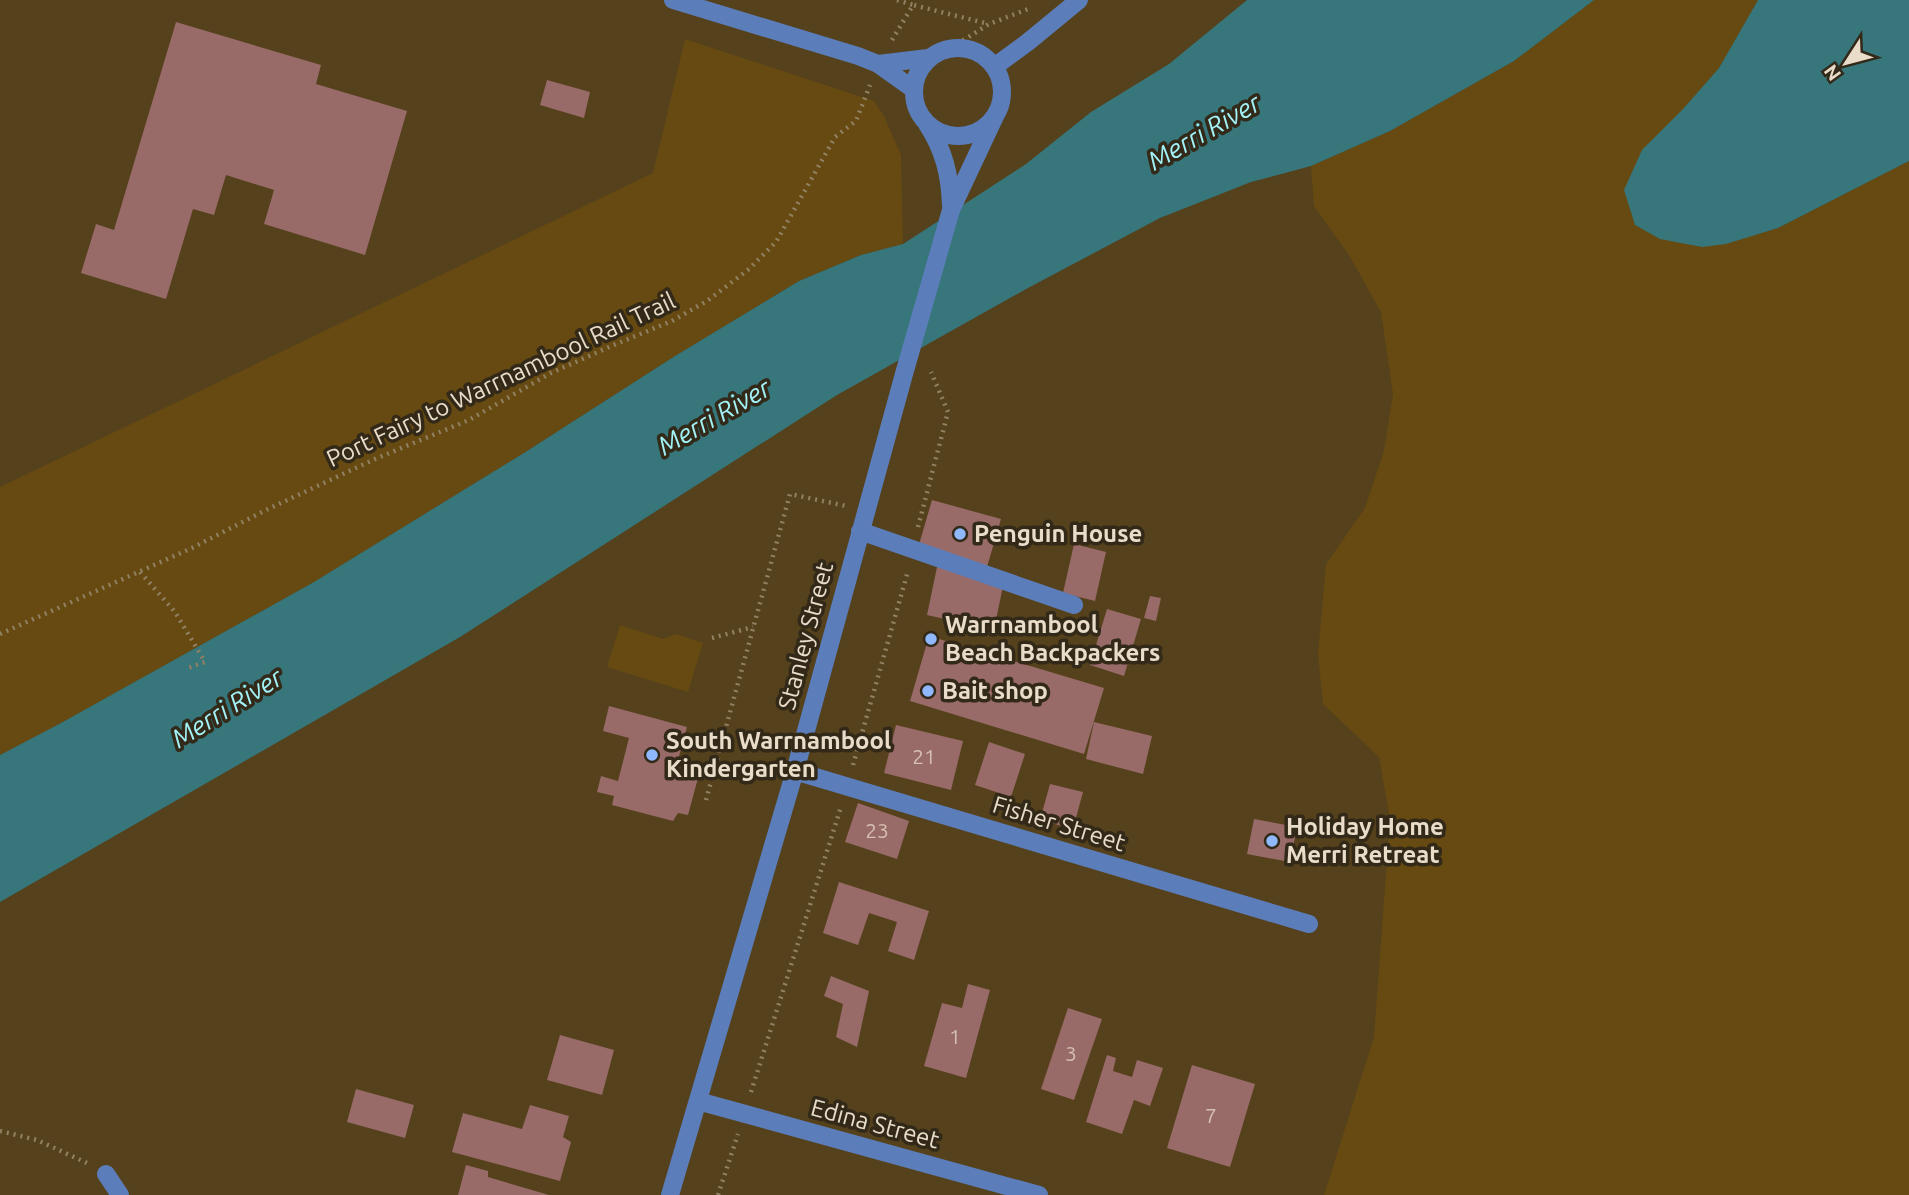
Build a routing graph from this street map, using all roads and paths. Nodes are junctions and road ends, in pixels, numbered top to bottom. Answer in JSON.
{"nodes":[{"id":1,"x":673,"y":0,"type":"edge"},
{"id":2,"x":897,"y":0,"type":"edge"},
{"id":3,"x":1079,"y":0,"type":"edge"},
{"id":4,"x":913,"y":5,"type":"junction"},
{"id":5,"x":1032,"y":8,"type":"dead end"},
{"id":6,"x":989,"y":24,"type":"junction"},
{"id":7,"x":951,"y":48,"type":"junction"},
{"id":8,"x":928,"y":58,"type":"junction"},
{"id":9,"x":878,"y":64,"type":"junction"},
{"id":10,"x":994,"y":67,"type":"junction"},
{"id":11,"x":914,"y":89,"type":"junction"},
{"id":12,"x":998,"y":110,"type":"junction"},
{"id":13,"x":927,"y":123,"type":"junction"},
{"id":14,"x":951,"y":210,"type":"junction"},
{"id":15,"x":930,"y":370,"type":"dead end"},
{"id":16,"x":866,"y":510,"type":"junction"},
{"id":17,"x":860,"y":531,"type":"junction"},
{"id":18,"x":914,"y":550,"type":"junction"},
{"id":19,"x":140,"y":572,"type":"junction"},
{"id":20,"x":1074,"y":605,"type":"dead end"},
{"id":21,"x":754,"y":626,"type":"junction"},
{"id":22,"x":0,"y":634,"type":"edge"},
{"id":23,"x":712,"y":638,"type":"dead end"},
{"id":24,"x":185,"y":669,"type":"dead end"},
{"id":25,"x":795,"y":771,"type":"junction"},
{"id":26,"x":847,"y":786,"type":"junction"},
{"id":27,"x":706,"y":800,"type":"dead end"},
{"id":28,"x":1308,"y":924,"type":"dead end"},
{"id":29,"x":698,"y":1101,"type":"junction"},
{"id":30,"x":744,"y":1114,"type":"junction"},
{"id":31,"x":0,"y":1131,"type":"edge"},
{"id":32,"x":106,"y":1174,"type":"joint"},
{"id":33,"x":120,"y":1195,"type":"edge"},
{"id":34,"x":670,"y":1195,"type":"edge"},
{"id":35,"x":718,"y":1195,"type":"edge"},
{"id":36,"x":1039,"y":1195,"type":"edge"}],
"edges":[{"from":1,"to":9,"type":"street"},
{"from":2,"to":4,"type":"path"},
{"from":3,"to":10,"type":"street"},
{"from":4,"to":6,"type":"path"},
{"from":4,"to":9,"type":"path","name":"Port Fairy to Warrnambool Rail Trail"},
{"from":5,"to":6,"type":"path"},
{"from":6,"to":7,"type":"path"},
{"from":7,"to":8,"type":"street"},
{"from":7,"to":10,"type":"street"},
{"from":8,"to":9,"type":"street"},
{"from":8,"to":11,"type":"street"},
{"from":9,"to":11,"type":"street"},
{"from":9,"to":19,"type":"path","name":"Port Fairy to Warrnambool Rail Trail"},
{"from":10,"to":12,"type":"street"},
{"from":11,"to":13,"type":"street"},
{"from":12,"to":13,"type":"street"},
{"from":12,"to":14,"type":"street","name":"Stanley Street"},
{"from":13,"to":14,"type":"street","name":"Stanley Street"},
{"from":14,"to":16,"type":"street","name":"Stanley Street"},
{"from":15,"to":18,"type":"path"},
{"from":16,"to":17,"type":"street","name":"Stanley Street"},
{"from":16,"to":21,"type":"path"},
{"from":17,"to":18,"type":"street"},
{"from":17,"to":25,"type":"street","name":"Stanley Street"},
{"from":18,"to":20,"type":"street"},
{"from":18,"to":26,"type":"path"},
{"from":19,"to":22,"type":"path","name":"Port Fairy to Warrnambool Rail Trail"},
{"from":19,"to":24,"type":"path"},
{"from":21,"to":23,"type":"path"},
{"from":21,"to":27,"type":"path"},
{"from":25,"to":26,"type":"street","name":"Fisher Street"},
{"from":25,"to":29,"type":"street","name":"Stanley Street"},
{"from":26,"to":28,"type":"street","name":"Fisher Street"},
{"from":26,"to":30,"type":"path"},
{"from":29,"to":30,"type":"street","name":"Edina Street"},
{"from":29,"to":34,"type":"street","name":"Stanley Street"},
{"from":30,"to":35,"type":"path"},
{"from":30,"to":36,"type":"street","name":"Edina Street"},
{"from":31,"to":32,"type":"path"},
{"from":32,"to":33,"type":"street"}]}
